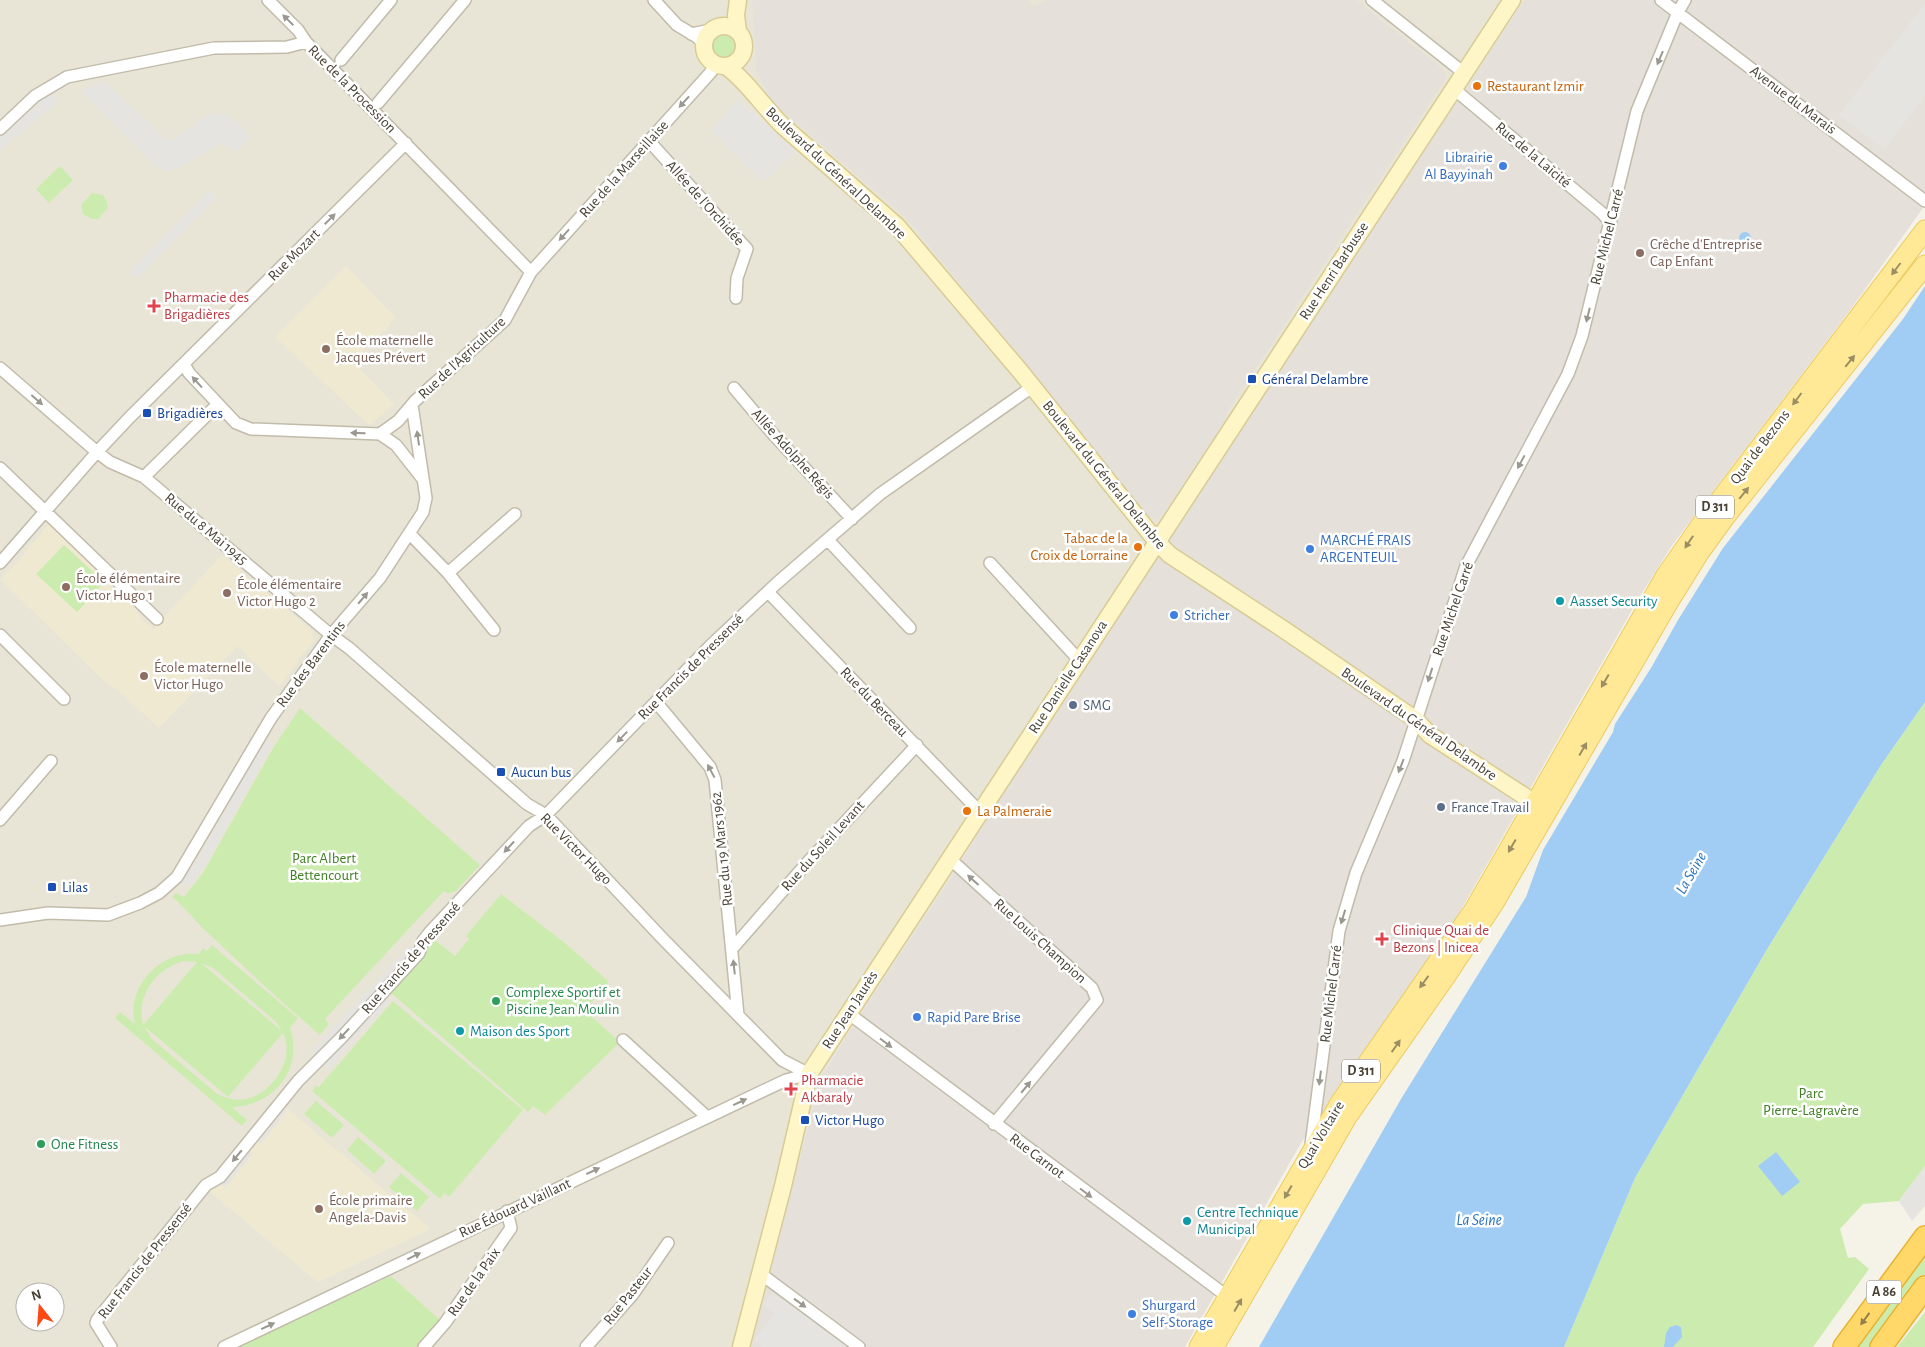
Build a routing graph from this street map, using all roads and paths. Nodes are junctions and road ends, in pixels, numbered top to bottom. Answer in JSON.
{"nodes":[{"id":1,"x":268,"y":0,"type":"edge"},
{"id":2,"x":391,"y":0,"type":"edge"},
{"id":3,"x":465,"y":0,"type":"edge"},
{"id":4,"x":654,"y":0,"type":"edge"},
{"id":5,"x":729,"y":0,"type":"edge"},
{"id":6,"x":738,"y":0,"type":"edge"},
{"id":7,"x":1372,"y":0,"type":"edge"},
{"id":8,"x":1512,"y":0,"type":"edge"},
{"id":9,"x":1661,"y":0,"type":"edge"},
{"id":10,"x":1685,"y":0,"type":"edge"},
{"id":11,"x":1678,"y":12,"type":"junction"},
{"id":12,"x":738,"y":32,"type":"junction"},
{"id":13,"x":706,"y":34,"type":"junction"},
{"id":14,"x":306,"y":42,"type":"junction"},
{"id":15,"x":741,"y":57,"type":"junction"},
{"id":16,"x":337,"y":64,"type":"junction"},
{"id":17,"x":720,"y":65,"type":"junction"},
{"id":18,"x":1464,"y":73,"type":"junction"},
{"id":19,"x":1454,"y":89,"type":"junction"},
{"id":20,"x":756,"y":97,"type":"junction"},
{"id":21,"x":375,"y":106,"type":"junction"},
{"id":22,"x":0,"y":129,"type":"edge"},
{"id":23,"x":649,"y":141,"type":"junction"},
{"id":24,"x":406,"y":143,"type":"junction"},
{"id":25,"x":1925,"y":202,"type":"edge"},
{"id":26,"x":1611,"y":223,"type":"junction"},
{"id":27,"x":1925,"y":230,"type":"edge"},
{"id":28,"x":1925,"y":266,"type":"edge"},
{"id":29,"x":531,"y":272,"type":"junction"},
{"id":30,"x":736,"y":298,"type":"dead end"},
{"id":31,"x":184,"y":364,"type":"junction"},
{"id":32,"x":0,"y":368,"type":"edge"},
{"id":33,"x":1032,"y":387,"type":"junction"},
{"id":34,"x":734,"y":388,"type":"dead end"},
{"id":35,"x":218,"y":404,"type":"junction"},
{"id":36,"x":412,"y":405,"type":"junction"},
{"id":37,"x":380,"y":434,"type":"junction"},
{"id":38,"x":97,"y":452,"type":"junction"},
{"id":39,"x":0,"y":468,"type":"edge"},
{"id":40,"x":144,"y":477,"type":"junction"},
{"id":41,"x":422,"y":478,"type":"junction"},
{"id":42,"x":45,"y":510,"type":"junction"},
{"id":43,"x":516,"y":514,"type":"dead end"},
{"id":44,"x":852,"y":519,"type":"junction"},
{"id":45,"x":410,"y":534,"type":"junction"},
{"id":46,"x":828,"y":540,"type":"junction"},
{"id":47,"x":1157,"y":542,"type":"junction"},
{"id":48,"x":0,"y":563,"type":"edge"},
{"id":49,"x":990,"y":563,"type":"dead end"},
{"id":50,"x":448,"y":573,"type":"junction"},
{"id":51,"x":768,"y":592,"type":"junction"},
{"id":52,"x":157,"y":619,"type":"dead end"},
{"id":53,"x":910,"y":628,"type":"dead end"},
{"id":54,"x":494,"y":630,"type":"dead end"},
{"id":55,"x":0,"y":635,"type":"edge"},
{"id":56,"x":331,"y":635,"type":"junction"},
{"id":57,"x":1079,"y":660,"type":"junction"},
{"id":58,"x":64,"y":699,"type":"dead end"},
{"id":59,"x":656,"y":702,"type":"junction"},
{"id":60,"x":1415,"y":719,"type":"junction"},
{"id":61,"x":916,"y":745,"type":"junction"},
{"id":62,"x":50,"y":761,"type":"dead end"},
{"id":63,"x":1543,"y":806,"type":"junction"},
{"id":64,"x":980,"y":812,"type":"junction"},
{"id":65,"x":546,"y":815,"type":"junction"},
{"id":66,"x":0,"y":820,"type":"edge"},
{"id":67,"x":949,"y":858,"type":"junction"},
{"id":68,"x":0,"y":920,"type":"edge"},
{"id":69,"x":732,"y":949,"type":"junction"},
{"id":70,"x":848,"y":1013,"type":"junction"},
{"id":71,"x":738,"y":1015,"type":"junction"},
{"id":72,"x":623,"y":1040,"type":"dead end"},
{"id":73,"x":809,"y":1074,"type":"junction"},
{"id":74,"x":707,"y":1117,"type":"junction"},
{"id":75,"x":994,"y":1124,"type":"junction"},
{"id":76,"x":1310,"y":1153,"type":"junction"},
{"id":77,"x":507,"y":1211,"type":"junction"},
{"id":78,"x":1925,"y":1237,"type":"edge"},
{"id":79,"x":668,"y":1243,"type":"dead end"},
{"id":80,"x":761,"y":1274,"type":"junction"},
{"id":81,"x":1925,"y":1287,"type":"edge"},
{"id":82,"x":1228,"y":1297,"type":"junction"},
{"id":83,"x":1925,"y":1305,"type":"edge"},
{"id":84,"x":1886,"y":1340,"type":"edge"},
{"id":85,"x":111,"y":1347,"type":"edge"},
{"id":86,"x":224,"y":1347,"type":"edge"},
{"id":87,"x":424,"y":1347,"type":"edge"},
{"id":88,"x":586,"y":1347,"type":"edge"},
{"id":89,"x":741,"y":1347,"type":"edge"},
{"id":90,"x":859,"y":1347,"type":"edge"},
{"id":91,"x":1198,"y":1347,"type":"edge"},
{"id":92,"x":1214,"y":1347,"type":"edge"},
{"id":93,"x":1844,"y":1347,"type":"edge"}],
"edges":[{"from":14,"to":1,"type":"street","one_way":true},
{"from":2,"to":16,"type":"street"},
{"from":3,"to":21,"type":"street"},
{"from":4,"to":13,"type":"street"},
{"from":5,"to":13,"type":"street"},
{"from":6,"to":12,"type":"street"},
{"from":7,"to":18,"type":"street"},
{"from":8,"to":18,"type":"street","name":"Rue Henri Barbusse"},
{"from":9,"to":11,"type":"street","name":"Avenue du Marais"},
{"from":10,"to":11,"type":"street","name":"Rue Michel Carré"},
{"from":11,"to":25,"type":"street","name":"Avenue du Marais"},
{"from":11,"to":26,"type":"street","name":"Rue Michel Carré","one_way":true},
{"from":12,"to":13,"type":"street"},
{"from":12,"to":15,"type":"street"},
{"from":13,"to":17,"type":"street"},
{"from":14,"to":16,"type":"street","name":"Rue de la Procession"},
{"from":14,"to":22,"type":"street","name":"Rue de la Procession"},
{"from":15,"to":17,"type":"street"},
{"from":15,"to":20,"type":"street","name":"Boulevard du Général Delambre"},
{"from":16,"to":21,"type":"street","name":"Rue de la Procession"},
{"from":17,"to":20,"type":"street","name":"Boulevard du Général Delambre"},
{"from":17,"to":23,"type":"street","name":"Rue de la Marseillaise","one_way":true},
{"from":18,"to":19,"type":"street","name":"Rue Henri Barbusse"},
{"from":19,"to":26,"type":"street","name":"Rue de la Laïcité"},
{"from":19,"to":47,"type":"street","name":"Rue Henri Barbusse"},
{"from":20,"to":33,"type":"street","name":"Boulevard du Général Delambre"},
{"from":21,"to":24,"type":"street","name":"Rue de la Procession"},
{"from":23,"to":29,"type":"street","name":"Rue de la Marseillaise","one_way":true},
{"from":23,"to":30,"type":"street","name":"Allée de l'Orchidée"},
{"from":24,"to":29,"type":"street","name":"Rue de la Procession"},
{"from":31,"to":24,"type":"street","name":"Rue Mozart","one_way":true},
{"from":26,"to":60,"type":"street","name":"Rue Michel Carré","one_way":true},
{"from":27,"to":63,"type":"main road","name":"Quai de Bezons","number":"D 311","one_way":true},
{"from":63,"to":28,"type":"main road","name":"Quai de Bezons","number":"D 311","one_way":true},
{"from":29,"to":36,"type":"street","name":"Rue de l'Agriculture"},
{"from":35,"to":31,"type":"street","one_way":true},
{"from":31,"to":38,"type":"street","name":"Rue Mozart"},
{"from":32,"to":38,"type":"street","name":"Rue du 8 Mai 1945","one_way":true},
{"from":33,"to":44,"type":"street","name":"Rue Francis de Pressensé"},
{"from":33,"to":47,"type":"street","name":"Boulevard du Général Delambre"},
{"from":34,"to":44,"type":"street","name":"Allée Adolphe Régis"},
{"from":37,"to":35,"type":"street","one_way":true},
{"from":35,"to":40,"type":"street"},
{"from":36,"to":37,"type":"street","name":"Rue de l'Agriculture"},
{"from":41,"to":36,"type":"street","name":"Rue des Barentins","one_way":true},
{"from":37,"to":41,"type":"street"},
{"from":38,"to":40,"type":"street","name":"Rue du 8 Mai 1945"},
{"from":38,"to":42,"type":"street"},
{"from":39,"to":42,"type":"street"},
{"from":40,"to":56,"type":"street","name":"Rue du 8 Mai 1945"},
{"from":41,"to":45,"type":"street","name":"Rue des Barentins"},
{"from":42,"to":48,"type":"street"},
{"from":42,"to":52,"type":"street"},
{"from":43,"to":50,"type":"street"},
{"from":44,"to":46,"type":"street","name":"Rue Francis de Pressensé"},
{"from":45,"to":50,"type":"street"},
{"from":56,"to":45,"type":"street","name":"Rue des Barentins","one_way":true},
{"from":46,"to":51,"type":"street","name":"Rue Francis de Pressensé"},
{"from":46,"to":53,"type":"street"},
{"from":47,"to":57,"type":"street","name":"Rue Danielle Casanova"},
{"from":47,"to":60,"type":"street","name":"Boulevard du Général Delambre"},
{"from":49,"to":57,"type":"street"},
{"from":50,"to":54,"type":"street"},
{"from":51,"to":59,"type":"street","name":"Rue Francis de Pressensé"},
{"from":51,"to":61,"type":"street","name":"Rue du Berceau"},
{"from":55,"to":58,"type":"street"},
{"from":56,"to":65,"type":"street","name":"Rue Victor Hugo"},
{"from":56,"to":68,"type":"street","name":"Rue des Barentins"},
{"from":57,"to":64,"type":"street","name":"Rue Danielle Casanova"},
{"from":59,"to":65,"type":"street","name":"Rue Francis de Pressensé","one_way":true},
{"from":69,"to":59,"type":"street","name":"Rue du 19 Mars 1962","one_way":true},
{"from":60,"to":63,"type":"street","name":"Boulevard du Général Delambre"},
{"from":60,"to":76,"type":"street","name":"Rue Michel Carré","one_way":true},
{"from":61,"to":64,"type":"street","name":"Rue du Berceau"},
{"from":61,"to":69,"type":"street","name":"Rue du Soleil Levant"},
{"from":62,"to":66,"type":"street"},
{"from":63,"to":76,"type":"main road","name":"Quai Voltaire","number":"D 311","one_way":true},
{"from":92,"to":63,"type":"main road","name":"Quai Voltaire","number":"D 311","one_way":true},
{"from":64,"to":67,"type":"street","name":"Rue Jean Jaurès"},
{"from":65,"to":71,"type":"street","name":"Rue Victor Hugo"},
{"from":65,"to":85,"type":"street","name":"Rue Francis de Pressensé","one_way":true},
{"from":67,"to":70,"type":"street","name":"Rue Jean Jaurès"},
{"from":75,"to":67,"type":"street","name":"Rue Louis Champion","one_way":true},
{"from":71,"to":69,"type":"street","name":"Rue du 19 Mars 1962","one_way":true},
{"from":70,"to":73,"type":"street","name":"Rue Jean Jaurès"},
{"from":70,"to":75,"type":"street","name":"Rue Carnot","one_way":true},
{"from":71,"to":73,"type":"street","name":"Rue Victor Hugo"},
{"from":72,"to":74,"type":"street"},
{"from":74,"to":73,"type":"street","name":"Rue Édouard Vaillant","one_way":true},
{"from":73,"to":80,"type":"street","name":"Rue Jean Jaurès"},
{"from":77,"to":74,"type":"street","name":"Rue Édouard Vaillant","one_way":true},
{"from":75,"to":82,"type":"street","name":"Rue Carnot","one_way":true},
{"from":76,"to":82,"type":"main road","name":"Quai Voltaire","number":"D 311","one_way":true},
{"from":86,"to":77,"type":"street","name":"Rue Édouard Vaillant","one_way":true},
{"from":77,"to":87,"type":"street","name":"Rue de la Paix"},
{"from":78,"to":93,"type":"highway","number":"A 86","one_way":true},
{"from":79,"to":88,"type":"street","name":"Rue Pasteur"},
{"from":80,"to":89,"type":"street","name":"Rue Jean Jaurès"},
{"from":80,"to":90,"type":"street","one_way":true},
{"from":81,"to":84,"type":"highway","number":"A 86"},
{"from":82,"to":91,"type":"main road","name":"Quai Voltaire","number":"D 311"},
{"from":83,"to":84,"type":"highway"}]}
